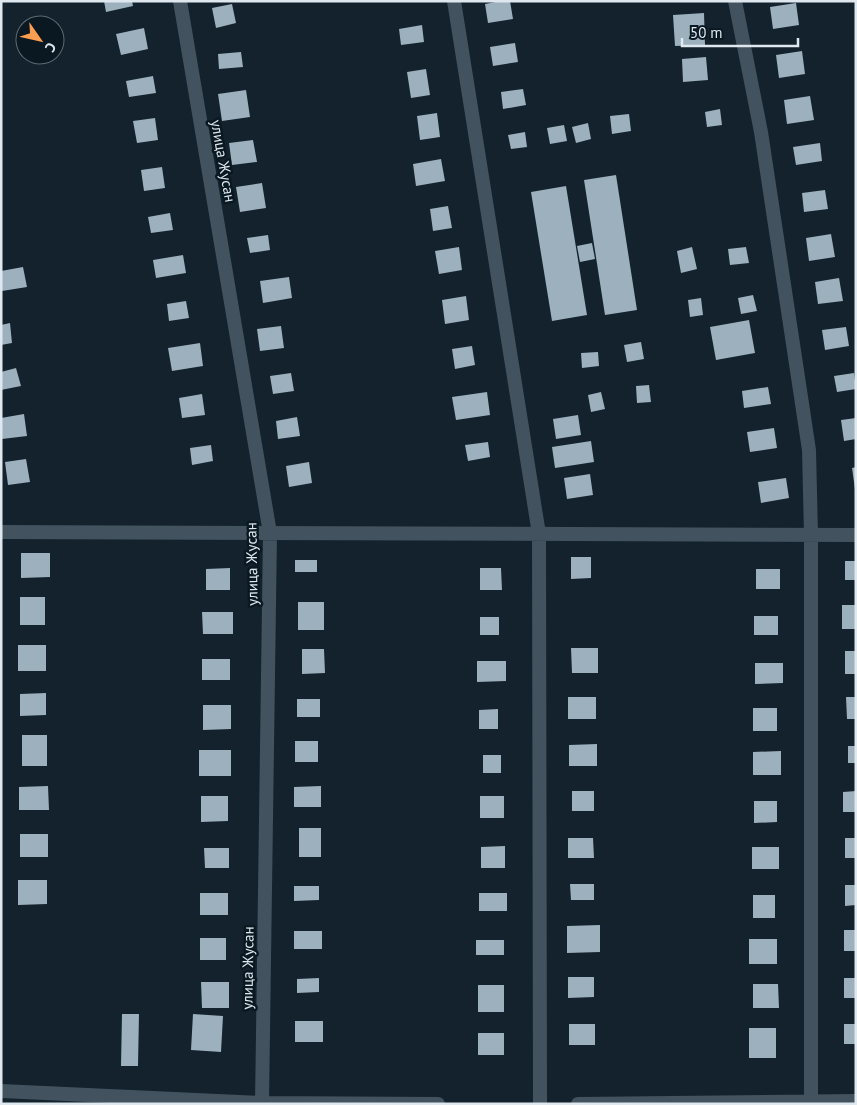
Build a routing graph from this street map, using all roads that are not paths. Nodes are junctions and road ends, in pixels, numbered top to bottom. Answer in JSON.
{"nodes":[{"id":1,"x":180,"y":1,"type":"edge"},
{"id":2,"x":454,"y":1,"type":"edge"},
{"id":3,"x":736,"y":1,"type":"edge"},
{"id":4,"x":1,"y":532,"type":"edge"},
{"id":5,"x":270,"y":533,"type":"junction"},
{"id":6,"x":539,"y":534,"type":"junction"},
{"id":7,"x":811,"y":535,"type":"junction"},
{"id":8,"x":856,"y":535,"type":"edge"},
{"id":9,"x":1,"y":1091,"type":"edge"},
{"id":10,"x":106,"y":1100,"type":"edge"},
{"id":11,"x":856,"y":1101,"type":"edge"},
{"id":12,"x":262,"y":1103,"type":"edge"},
{"id":13,"x":811,"y":1103,"type":"edge"},
{"id":14,"x":438,"y":1104,"type":"edge"},
{"id":15,"x":540,"y":1104,"type":"edge"},
{"id":16,"x":578,"y":1104,"type":"edge"}],
"edges":[{"from":1,"to":5,"type":"street","name":"улица Жусан"},
{"from":2,"to":6,"type":"street"},
{"from":3,"to":7,"type":"street"},
{"from":4,"to":5,"type":"street"},
{"from":5,"to":6,"type":"street"},
{"from":5,"to":12,"type":"street","name":"улица Жусан"},
{"from":6,"to":7,"type":"street"},
{"from":6,"to":15,"type":"street"},
{"from":7,"to":8,"type":"street"},
{"from":7,"to":13,"type":"street"},
{"from":9,"to":10,"type":"street"},
{"from":10,"to":12,"type":"street"},
{"from":11,"to":13,"type":"street"},
{"from":12,"to":14,"type":"street"},
{"from":13,"to":16,"type":"street"}]}
